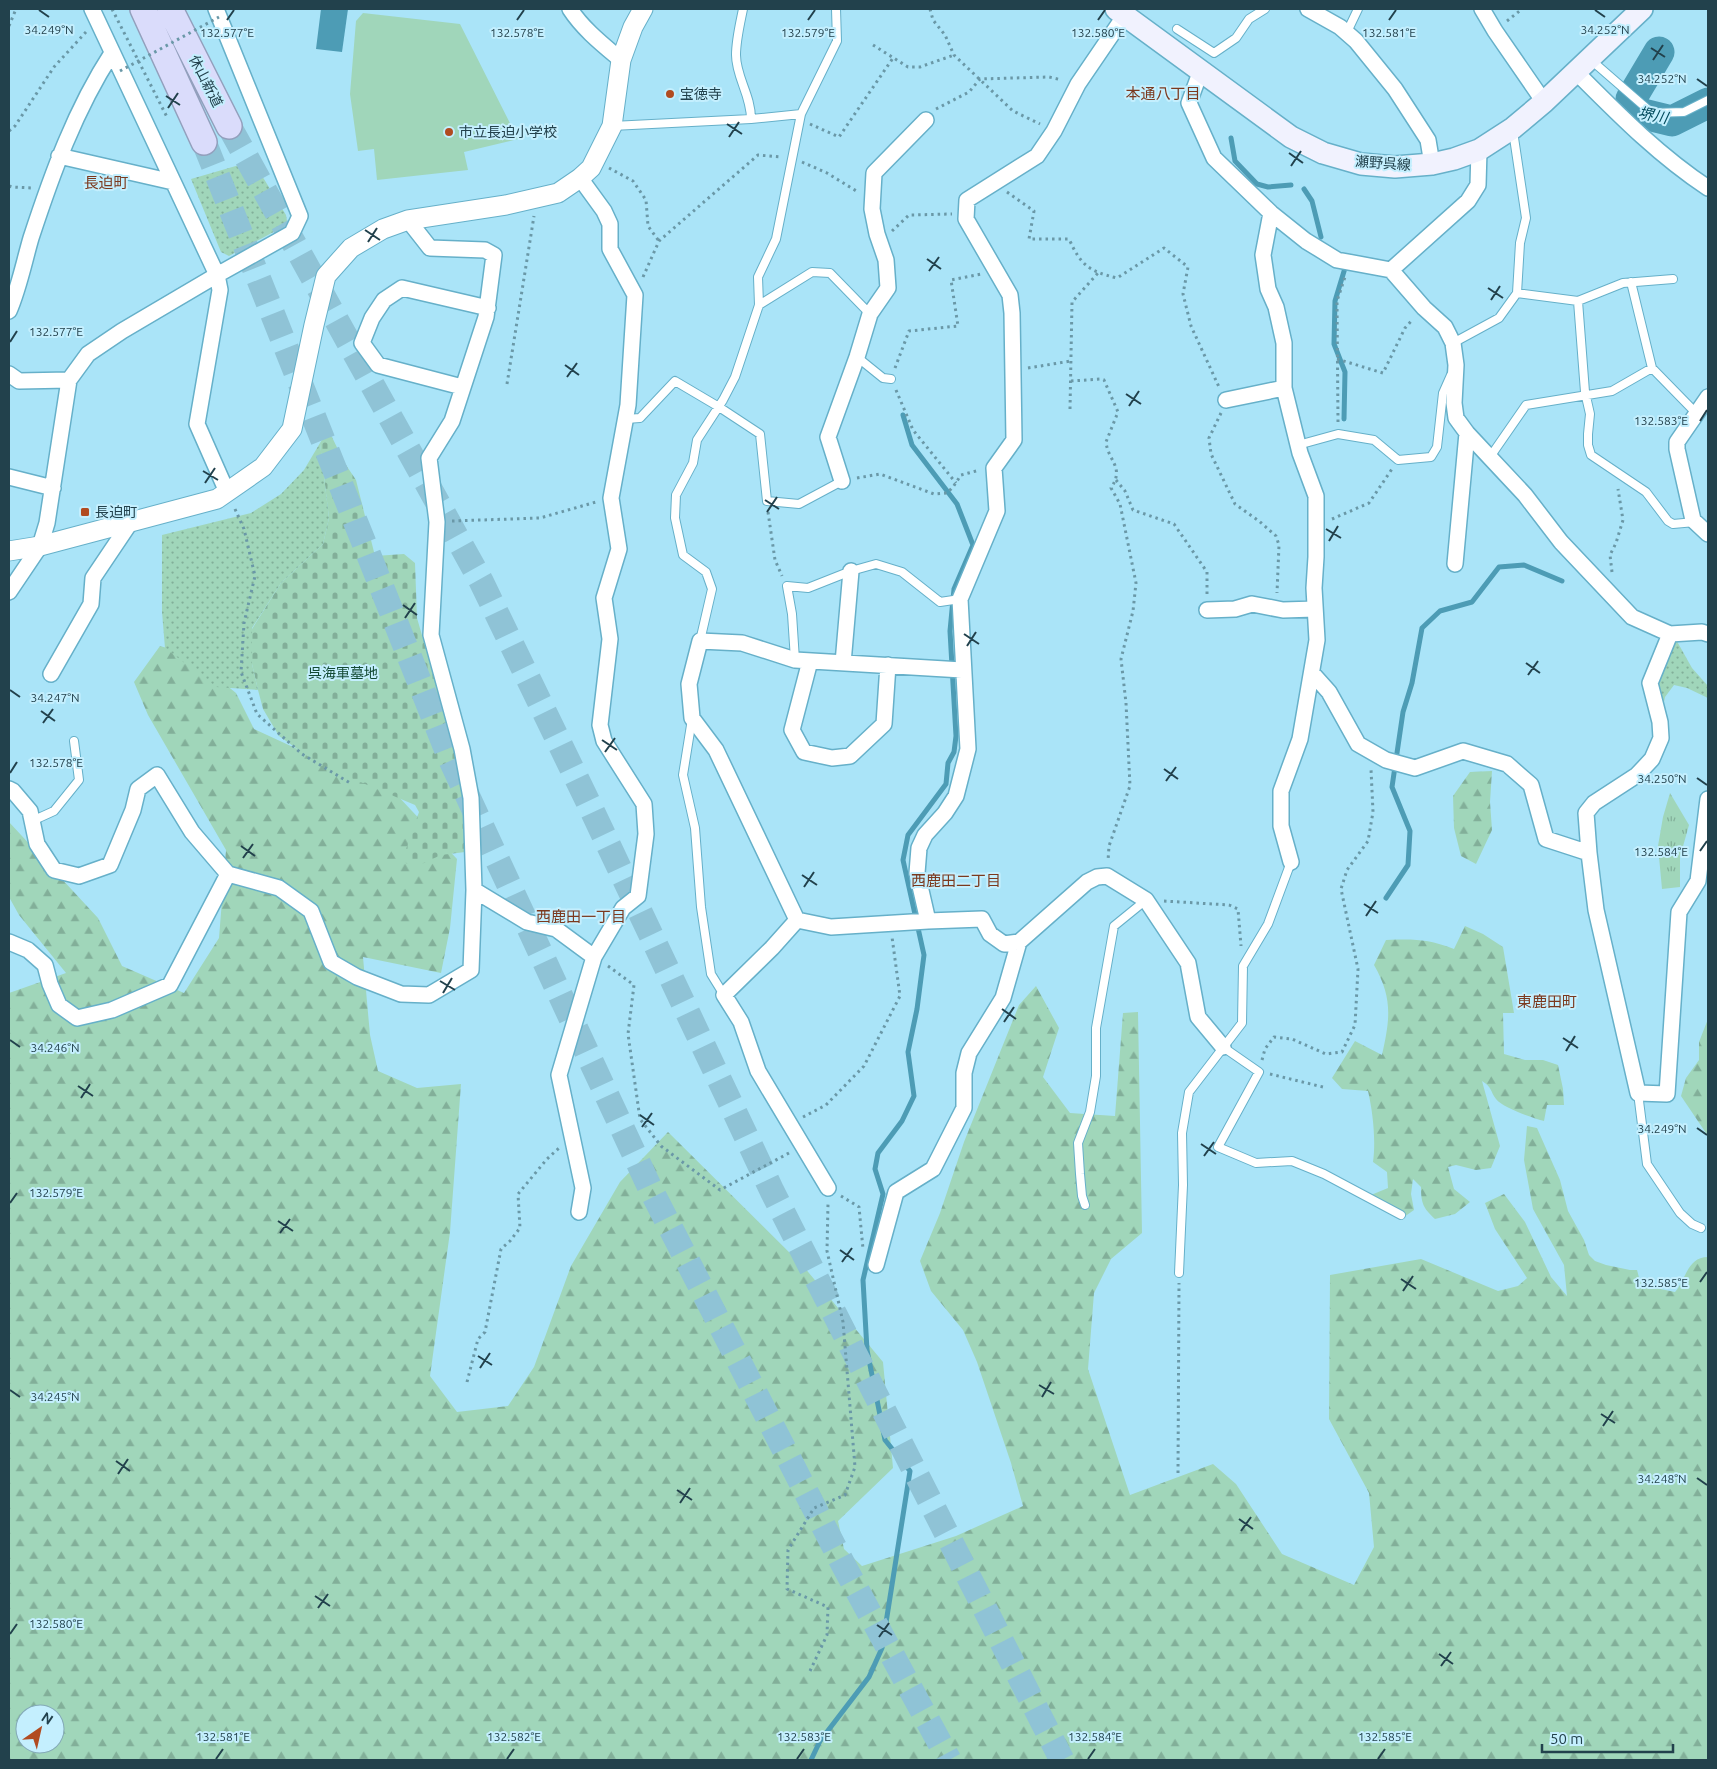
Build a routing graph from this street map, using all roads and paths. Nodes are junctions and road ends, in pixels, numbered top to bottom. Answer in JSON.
{"nodes":[{"id":1,"x":16,"y":9,"type":"edge"},
{"id":2,"x":112,"y":9,"type":"edge"},
{"id":3,"x":143,"y":9,"type":"edge"},
{"id":4,"x":170,"y":9,"type":"edge"},
{"id":5,"x":570,"y":9,"type":"edge"},
{"id":6,"x":643,"y":9,"type":"edge"},
{"id":7,"x":743,"y":9,"type":"edge"},
{"id":8,"x":836,"y":9,"type":"edge"},
{"id":9,"x":930,"y":9,"type":"edge"},
{"id":10,"x":1265,"y":9,"type":"edge"},
{"id":11,"x":1308,"y":9,"type":"edge"},
{"id":12,"x":1358,"y":9,"type":"edge"},
{"id":13,"x":1482,"y":9,"type":"edge"},
{"id":14,"x":1642,"y":9,"type":"edge"},
{"id":15,"x":1120,"y":12,"type":"edge"},
{"id":16,"x":218,"y":13,"type":"edge"},
{"id":17,"x":94,"y":14,"type":"edge"},
{"id":18,"x":9,"y":26,"type":"edge"},
{"id":19,"x":1177,"y":29,"type":"dead end"},
{"id":20,"x":1347,"y":32,"type":"junction"},
{"id":21,"x":873,"y":45,"type":"dead end"},
{"id":22,"x":112,"y":53,"type":"junction"},
{"id":23,"x":954,"y":55,"type":"junction"},
{"id":24,"x":893,"y":58,"type":"junction"},
{"id":25,"x":620,"y":60,"type":"junction"},
{"id":26,"x":1582,"y":65,"type":"junction"},
{"id":27,"x":1201,"y":70,"type":"junction"},
{"id":28,"x":120,"y":71,"type":"junction"},
{"id":29,"x":980,"y":79,"type":"junction"},
{"id":30,"x":1078,"y":84,"type":"junction"},
{"id":31,"x":1708,"y":100,"type":"edge"},
{"id":32,"x":1544,"y":102,"type":"junction"},
{"id":33,"x":801,"y":117,"type":"junction"},
{"id":34,"x":751,"y":119,"type":"junction"},
{"id":35,"x":926,"y":120,"type":"joint"},
{"id":36,"x":170,"y":123,"type":"dead end"},
{"id":37,"x":229,"y":126,"type":"tunnel mouth"},
{"id":38,"x":612,"y":126,"type":"junction"},
{"id":39,"x":1513,"y":128,"type":"junction"},
{"id":40,"x":9,"y":130,"type":"edge"},
{"id":41,"x":1054,"y":131,"type":"junction"},
{"id":42,"x":204,"y":142,"type":"tunnel mouth"},
{"id":43,"x":1479,"y":150,"type":"junction"},
{"id":44,"x":60,"y":156,"type":"junction"},
{"id":45,"x":793,"y":158,"type":"junction"},
{"id":46,"x":595,"y":160,"type":"junction"},
{"id":47,"x":1432,"y":164,"type":"junction"},
{"id":48,"x":580,"y":178,"type":"junction"},
{"id":49,"x":173,"y":182,"type":"junction"},
{"id":50,"x":995,"y":182,"type":"junction"},
{"id":51,"x":9,"y":186,"type":"edge"},
{"id":52,"x":48,"y":188,"type":"junction"},
{"id":53,"x":1708,"y":188,"type":"edge"},
{"id":54,"x":537,"y":198,"type":"junction"},
{"id":55,"x":872,"y":202,"type":"junction"},
{"id":56,"x":1271,"y":213,"type":"junction"},
{"id":57,"x":966,"y":214,"type":"junction"},
{"id":58,"x":408,"y":220,"type":"junction"},
{"id":59,"x":877,"y":234,"type":"junction"},
{"id":60,"x":659,"y":241,"type":"junction"},
{"id":61,"x":1351,"y":263,"type":"junction"},
{"id":62,"x":1390,"y":270,"type":"junction"},
{"id":63,"x":996,"y":271,"type":"junction"},
{"id":64,"x":1098,"y":273,"type":"junction"},
{"id":65,"x":217,"y":275,"type":"junction"},
{"id":66,"x":1673,"y":279,"type":"dead end"},
{"id":67,"x":1631,"y":282,"type":"junction"},
{"id":68,"x":1517,"y":293,"type":"junction"},
{"id":69,"x":634,"y":295,"type":"junction"},
{"id":70,"x":1578,"y":301,"type":"junction"},
{"id":71,"x":759,"y":305,"type":"junction"},
{"id":72,"x":488,"y":308,"type":"junction"},
{"id":73,"x":1424,"y":308,"type":"junction"},
{"id":74,"x":9,"y":311,"type":"edge"},
{"id":75,"x":870,"y":314,"type":"junction"},
{"id":76,"x":1453,"y":343,"type":"junction"},
{"id":77,"x":857,"y":357,"type":"junction"},
{"id":78,"x":1338,"y":360,"type":"junction"},
{"id":79,"x":1071,"y":361,"type":"junction"},
{"id":80,"x":1456,"y":365,"type":"junction"},
{"id":81,"x":1652,"y":368,"type":"junction"},
{"id":82,"x":1013,"y":370,"type":"junction"},
{"id":83,"x":9,"y":374,"type":"edge"},
{"id":84,"x":891,"y":379,"type":"junction"},
{"id":85,"x":69,"y":380,"type":"junction"},
{"id":86,"x":1071,"y":381,"type":"junction"},
{"id":87,"x":507,"y":384,"type":"dead end"},
{"id":88,"x":462,"y":386,"type":"junction"},
{"id":89,"x":1284,"y":388,"type":"junction"},
{"id":90,"x":1586,"y":395,"type":"junction"},
{"id":91,"x":1708,"y":397,"type":"edge"},
{"id":92,"x":1226,"y":400,"type":"junction"},
{"id":93,"x":719,"y":407,"type":"junction"},
{"id":94,"x":1070,"y":409,"type":"dead end"},
{"id":95,"x":1696,"y":414,"type":"junction"},
{"id":96,"x":626,"y":419,"type":"junction"},
{"id":97,"x":1467,"y":433,"type":"junction"},
{"id":98,"x":1338,"y":434,"type":"junction"},
{"id":99,"x":1298,"y":445,"type":"junction"},
{"id":100,"x":1490,"y":457,"type":"junction"},
{"id":101,"x":1398,"y":460,"type":"junction"},
{"id":102,"x":997,"y":465,"type":"junction"},
{"id":103,"x":1616,"y":473,"type":"junction"},
{"id":104,"x":9,"y":477,"type":"edge"},
{"id":105,"x":1116,"y":480,"type":"junction"},
{"id":106,"x":842,"y":481,"type":"junction"},
{"id":107,"x":956,"y":483,"type":"junction"},
{"id":108,"x":53,"y":488,"type":"junction"},
{"id":109,"x":227,"y":492,"type":"junction"},
{"id":110,"x":611,"y":498,"type":"junction"},
{"id":111,"x":767,"y":501,"type":"junction"},
{"id":112,"x":132,"y":520,"type":"junction"},
{"id":113,"x":437,"y":522,"type":"junction"},
{"id":114,"x":1695,"y":522,"type":"junction"},
{"id":115,"x":1708,"y":534,"type":"edge"},
{"id":116,"x":1316,"y":536,"type":"junction"},
{"id":117,"x":40,"y":546,"type":"junction"},
{"id":118,"x":9,"y":551,"type":"edge"},
{"id":119,"x":1456,"y":564,"type":"dead end"},
{"id":120,"x":851,"y":570,"type":"junction"},
{"id":121,"x":787,"y":586,"type":"junction"},
{"id":122,"x":1608,"y":591,"type":"junction"},
{"id":123,"x":9,"y":592,"type":"edge"},
{"id":124,"x":960,"y":599,"type":"junction"},
{"id":125,"x":1276,"y":608,"type":"junction"},
{"id":126,"x":1315,"y":609,"type":"junction"},
{"id":127,"x":1207,"y":610,"type":"joint"},
{"id":128,"x":1670,"y":634,"type":"junction"},
{"id":129,"x":1708,"y":634,"type":"edge"},
{"id":130,"x":700,"y":641,"type":"junction"},
{"id":131,"x":802,"y":660,"type":"junction"},
{"id":132,"x":843,"y":663,"type":"junction"},
{"id":133,"x":888,"y":665,"type":"junction"},
{"id":134,"x":962,"y":670,"type":"junction"},
{"id":135,"x":1312,"y":673,"type":"junction"},
{"id":136,"x":52,"y":674,"type":"dead end"},
{"id":137,"x":692,"y":718,"type":"junction"},
{"id":138,"x":74,"y":740,"type":"dead end"},
{"id":139,"x":1370,"y":751,"type":"junction"},
{"id":140,"x":350,"y":783,"type":"dead end"},
{"id":141,"x":9,"y":789,"type":"edge"},
{"id":142,"x":1708,"y":799,"type":"edge"},
{"id":143,"x":32,"y":821,"type":"junction"},
{"id":144,"x":1589,"y":853,"type":"junction"},
{"id":145,"x":1291,"y":862,"type":"joint"},
{"id":146,"x":228,"y":874,"type":"junction"},
{"id":147,"x":1107,"y":876,"type":"junction"},
{"id":148,"x":474,"y":890,"type":"junction"},
{"id":149,"x":1146,"y":900,"type":"junction"},
{"id":150,"x":797,"y":920,"type":"junction"},
{"id":151,"x":928,"y":921,"type":"junction"},
{"id":152,"x":890,"y":924,"type":"junction"},
{"id":153,"x":9,"y":942,"type":"edge"},
{"id":154,"x":1019,"y":942,"type":"junction"},
{"id":155,"x":594,"y":957,"type":"junction"},
{"id":156,"x":1243,"y":966,"type":"junction"},
{"id":157,"x":724,"y":995,"type":"junction"},
{"id":158,"x":1223,"y":1047,"type":"junction"},
{"id":159,"x":1259,"y":1072,"type":"junction"},
{"id":160,"x":1323,"y":1087,"type":"dead end"},
{"id":161,"x":1638,"y":1093,"type":"junction"},
{"id":162,"x":790,"y":1123,"type":"junction"},
{"id":163,"x":572,"y":1135,"type":"junction"},
{"id":164,"x":802,"y":1145,"type":"junction"},
{"id":165,"x":828,"y":1188,"type":"junction"},
{"id":166,"x":1085,"y":1205,"type":"dead end"},
{"id":167,"x":579,"y":1212,"type":"dead end"},
{"id":168,"x":1401,"y":1215,"type":"dead end"},
{"id":169,"x":1701,"y":1228,"type":"dead end"},
{"id":170,"x":876,"y":1265,"type":"joint"},
{"id":171,"x":1179,"y":1272,"type":"joint"},
{"id":172,"x":467,"y":1382,"type":"dead end"},
{"id":173,"x":1178,"y":1473,"type":"dead end"},
{"id":174,"x":810,"y":1671,"type":"dead end"}],
"edges":[{"from":1,"to":18,"type":"path"},
{"from":2,"to":36,"type":"path"},
{"from":3,"to":42,"type":"highway","name":"休山新道"},
{"from":4,"to":37,"type":"highway","name":"休山新道"},
{"from":5,"to":25,"type":"street"},
{"from":6,"to":25,"type":"street"},
{"from":7,"to":34,"type":"lane"},
{"from":8,"to":33,"type":"lane"},
{"from":9,"to":23,"type":"path"},
{"from":10,"to":19,"type":"lane"},
{"from":11,"to":20,"type":"street"},
{"from":12,"to":20,"type":"lane"},
{"from":13,"to":32,"type":"street"},
{"from":14,"to":26,"type":"main road","name":"瀬野呉線"},
{"from":15,"to":27,"type":"main road","name":"瀬野呉線"},
{"from":15,"to":30,"type":"street"},
{"from":16,"to":28,"type":"path","bridge":true},
{"from":16,"to":65,"type":"street"},
{"from":17,"to":22,"type":"street"},
{"from":17,"to":40,"type":"path"},
{"from":20,"to":47,"type":"street"},
{"from":21,"to":24,"type":"path"},
{"from":22,"to":28,"type":"street"},
{"from":22,"to":44,"type":"street"},
{"from":23,"to":24,"type":"path"},
{"from":23,"to":29,"type":"path"},
{"from":24,"to":33,"type":"path"},
{"from":25,"to":38,"type":"street"},
{"from":26,"to":31,"type":"lane"},
{"from":26,"to":32,"type":"main road","name":"瀬野呉線"},
{"from":26,"to":53,"type":"street"},
{"from":27,"to":47,"type":"main road","name":"瀬野呉線"},
{"from":27,"to":56,"type":"street"},
{"from":28,"to":49,"type":"street"},
{"from":29,"to":30,"type":"path"},
{"from":29,"to":35,"type":"path"},
{"from":29,"to":41,"type":"path"},
{"from":30,"to":41,"type":"street"},
{"from":32,"to":39,"type":"main road","name":"瀬野呉線"},
{"from":33,"to":34,"type":"lane"},
{"from":33,"to":45,"type":"lane"},
{"from":34,"to":38,"type":"lane"},
{"from":35,"to":55,"type":"street"},
{"from":38,"to":46,"type":"street"},
{"from":39,"to":43,"type":"main road","name":"瀬野呉線"},
{"from":39,"to":68,"type":"lane"},
{"from":41,"to":50,"type":"street"},
{"from":43,"to":47,"type":"main road","name":"瀬野呉線"},
{"from":43,"to":62,"type":"street"},
{"from":44,"to":49,"type":"street"},
{"from":44,"to":52,"type":"street"},
{"from":45,"to":55,"type":"path"},
{"from":45,"to":60,"type":"path"},
{"from":45,"to":71,"type":"lane"},
{"from":46,"to":48,"type":"street"},
{"from":46,"to":60,"type":"path"},
{"from":48,"to":54,"type":"street"},
{"from":48,"to":69,"type":"street"},
{"from":49,"to":65,"type":"street"},
{"from":50,"to":57,"type":"street"},
{"from":50,"to":64,"type":"path"},
{"from":51,"to":52,"type":"path"},
{"from":52,"to":74,"type":"street"},
{"from":54,"to":58,"type":"street"},
{"from":54,"to":87,"type":"path"},
{"from":55,"to":59,"type":"street"},
{"from":56,"to":61,"type":"street"},
{"from":56,"to":89,"type":"street"},
{"from":57,"to":59,"type":"path"},
{"from":57,"to":63,"type":"street"},
{"from":58,"to":72,"type":"street"},
{"from":58,"to":109,"type":"street"},
{"from":59,"to":75,"type":"street"},
{"from":60,"to":69,"type":"path"},
{"from":61,"to":62,"type":"street"},
{"from":61,"to":78,"type":"path"},
{"from":62,"to":73,"type":"street"},
{"from":63,"to":82,"type":"street"},
{"from":63,"to":84,"type":"path"},
{"from":64,"to":79,"type":"path"},
{"from":64,"to":92,"type":"path"},
{"from":65,"to":85,"type":"street"},
{"from":65,"to":109,"type":"street"},
{"from":66,"to":67,"type":"lane"},
{"from":67,"to":70,"type":"lane"},
{"from":67,"to":81,"type":"lane"},
{"from":68,"to":70,"type":"lane"},
{"from":68,"to":76,"type":"lane"},
{"from":69,"to":96,"type":"street"},
{"from":70,"to":90,"type":"lane"},
{"from":71,"to":75,"type":"lane"},
{"from":71,"to":93,"type":"lane"},
{"from":72,"to":88,"type":"street"},
{"from":72,"to":88,"type":"street"},
{"from":73,"to":76,"type":"street"},
{"from":73,"to":78,"type":"path"},
{"from":75,"to":77,"type":"street"},
{"from":76,"to":80,"type":"street"},
{"from":77,"to":84,"type":"lane"},
{"from":77,"to":106,"type":"street"},
{"from":78,"to":98,"type":"path"},
{"from":79,"to":82,"type":"path"},
{"from":79,"to":86,"type":"path"},
{"from":80,"to":97,"type":"street"},
{"from":80,"to":101,"type":"lane"},
{"from":81,"to":90,"type":"lane"},
{"from":81,"to":95,"type":"lane"},
{"from":82,"to":102,"type":"street"},
{"from":83,"to":85,"type":"street"},
{"from":84,"to":107,"type":"path"},
{"from":85,"to":108,"type":"street"},
{"from":86,"to":94,"type":"path"},
{"from":86,"to":105,"type":"path"},
{"from":88,"to":113,"type":"street"},
{"from":89,"to":92,"type":"street"},
{"from":89,"to":99,"type":"street"},
{"from":90,"to":100,"type":"lane"},
{"from":90,"to":103,"type":"lane"},
{"from":91,"to":95,"type":"street"},
{"from":92,"to":125,"type":"path"},
{"from":93,"to":96,"type":"lane"},
{"from":93,"to":111,"type":"lane"},
{"from":93,"to":130,"type":"lane"},
{"from":95,"to":114,"type":"street"},
{"from":96,"to":110,"type":"street"},
{"from":97,"to":100,"type":"street"},
{"from":97,"to":119,"type":"street"},
{"from":98,"to":99,"type":"lane"},
{"from":98,"to":101,"type":"lane"},
{"from":99,"to":116,"type":"street"},
{"from":100,"to":122,"type":"street"},
{"from":101,"to":116,"type":"path"},
{"from":102,"to":107,"type":"path"},
{"from":102,"to":124,"type":"street"},
{"from":103,"to":114,"type":"lane"},
{"from":103,"to":122,"type":"path"},
{"from":104,"to":108,"type":"street"},
{"from":105,"to":127,"type":"path"},
{"from":105,"to":147,"type":"path"},
{"from":106,"to":107,"type":"path"},
{"from":106,"to":111,"type":"lane"},
{"from":108,"to":117,"type":"street"},
{"from":109,"to":112,"type":"street"},
{"from":109,"to":140,"type":"path"},
{"from":110,"to":113,"type":"path"},
{"from":110,"to":155,"type":"street"},
{"from":111,"to":121,"type":"path"},
{"from":112,"to":117,"type":"street"},
{"from":112,"to":136,"type":"street"},
{"from":113,"to":148,"type":"street"},
{"from":114,"to":115,"type":"street"},
{"from":116,"to":126,"type":"street"},
{"from":117,"to":118,"type":"street"},
{"from":117,"to":123,"type":"street"},
{"from":120,"to":121,"type":"lane"},
{"from":120,"to":124,"type":"lane"},
{"from":120,"to":132,"type":"street"},
{"from":121,"to":131,"type":"lane"},
{"from":122,"to":128,"type":"street"},
{"from":124,"to":134,"type":"street"},
{"from":125,"to":126,"type":"street"},
{"from":125,"to":127,"type":"street"},
{"from":126,"to":135,"type":"street"},
{"from":128,"to":129,"type":"street"},
{"from":128,"to":144,"type":"street"},
{"from":130,"to":131,"type":"street"},
{"from":130,"to":137,"type":"street"},
{"from":131,"to":132,"type":"street"},
{"from":131,"to":133,"type":"street"},
{"from":132,"to":133,"type":"street"},
{"from":133,"to":134,"type":"street"},
{"from":134,"to":151,"type":"street"},
{"from":135,"to":139,"type":"street"},
{"from":135,"to":145,"type":"street"},
{"from":137,"to":150,"type":"street"},
{"from":137,"to":157,"type":"lane"},
{"from":138,"to":143,"type":"lane"},
{"from":139,"to":144,"type":"street"},
{"from":139,"to":159,"type":"path"},
{"from":141,"to":143,"type":"street"},
{"from":142,"to":161,"type":"street"},
{"from":143,"to":146,"type":"street"},
{"from":144,"to":161,"type":"street"},
{"from":145,"to":156,"type":"lane"},
{"from":146,"to":148,"type":"street"},
{"from":146,"to":153,"type":"street"},
{"from":147,"to":149,"type":"street"},
{"from":147,"to":154,"type":"street"},
{"from":148,"to":155,"type":"street"},
{"from":149,"to":156,"type":"path"},
{"from":149,"to":158,"type":"street"},
{"from":149,"to":166,"type":"lane"},
{"from":150,"to":152,"type":"street"},
{"from":150,"to":157,"type":"street"},
{"from":151,"to":152,"type":"street"},
{"from":151,"to":154,"type":"street"},
{"from":152,"to":162,"type":"path"},
{"from":154,"to":170,"type":"street"},
{"from":155,"to":163,"type":"street"},
{"from":155,"to":164,"type":"path"},
{"from":156,"to":158,"type":"lane"},
{"from":157,"to":162,"type":"street"},
{"from":158,"to":159,"type":"lane"},
{"from":158,"to":171,"type":"lane"},
{"from":159,"to":160,"type":"path"},
{"from":159,"to":168,"type":"lane"},
{"from":161,"to":169,"type":"lane"},
{"from":162,"to":164,"type":"street"},
{"from":163,"to":167,"type":"street"},
{"from":163,"to":172,"type":"path"},
{"from":164,"to":165,"type":"street"},
{"from":165,"to":170,"type":"path"},
{"from":165,"to":174,"type":"path"},
{"from":171,"to":173,"type":"path"}]}
